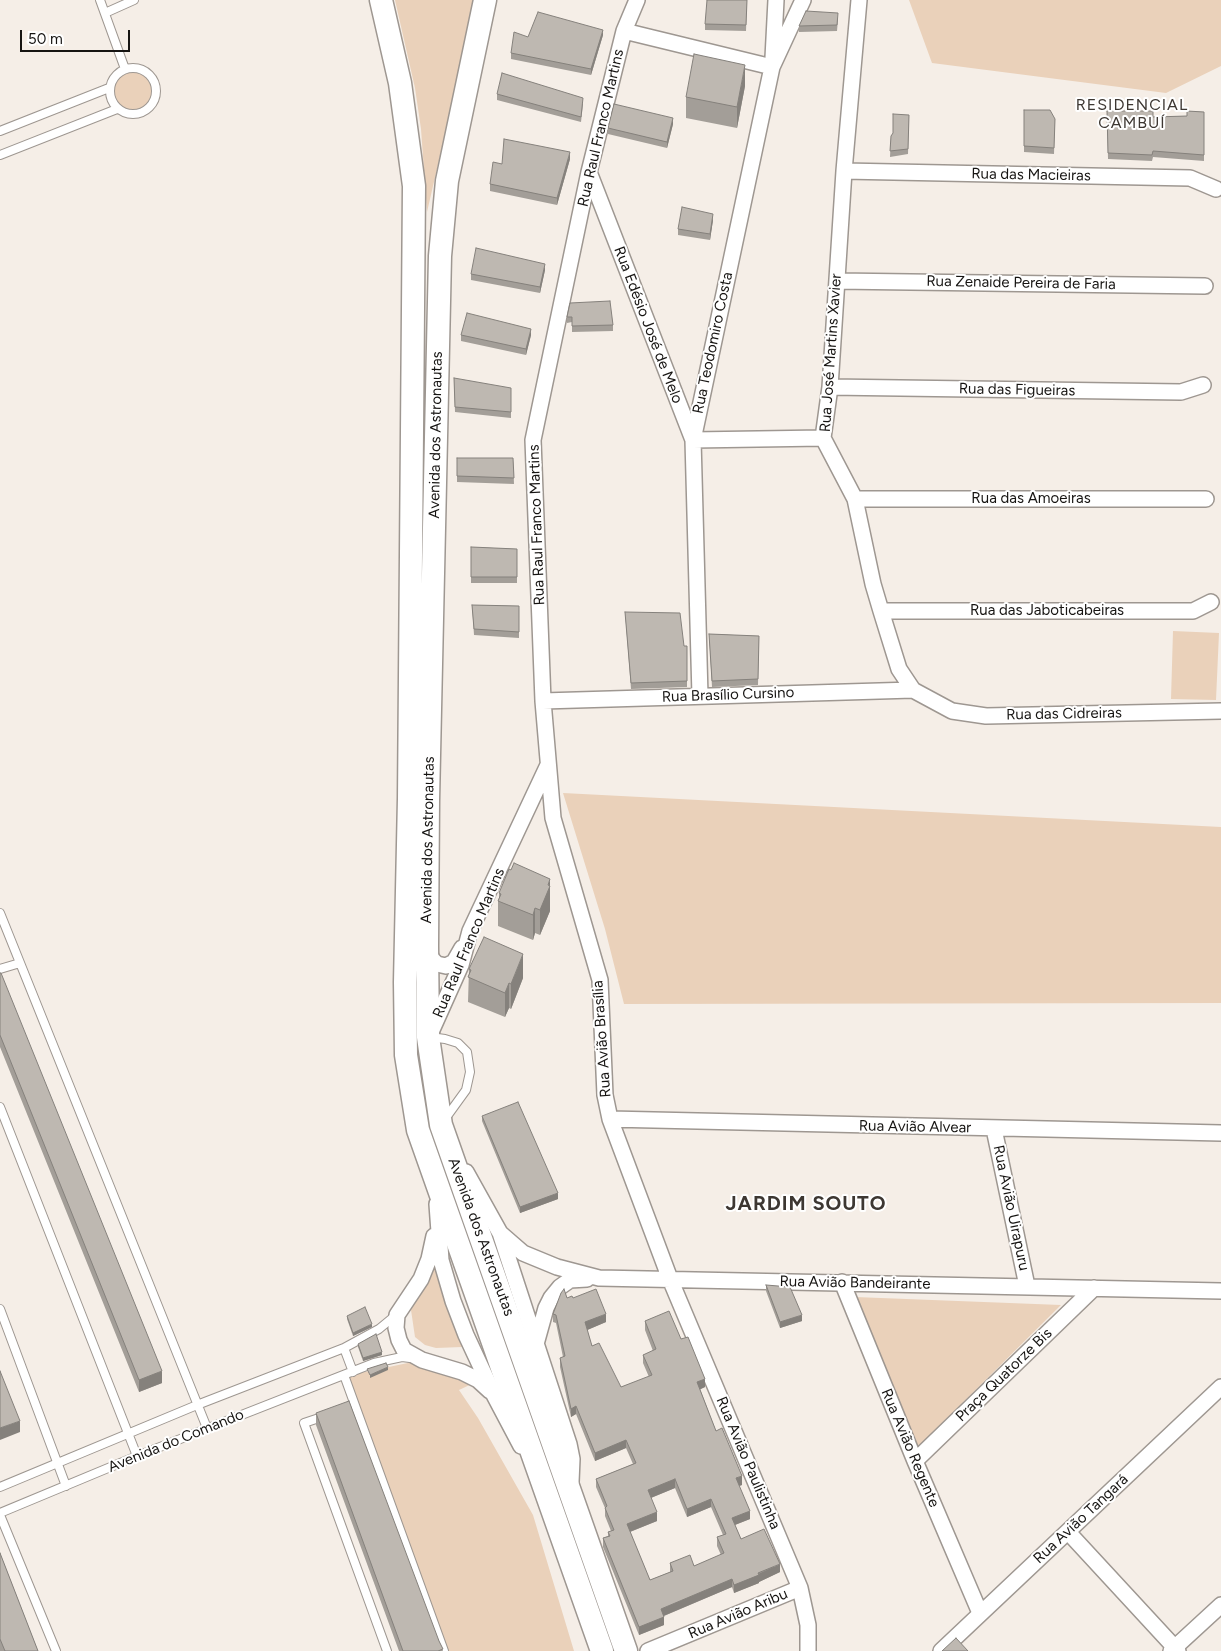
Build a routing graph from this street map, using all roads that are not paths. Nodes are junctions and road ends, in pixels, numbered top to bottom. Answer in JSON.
{"nodes":[{"id":1,"x":100,"y":0,"type":"edge"},
{"id":2,"x":134,"y":0,"type":"edge"},
{"id":3,"x":381,"y":0,"type":"edge"},
{"id":4,"x":485,"y":0,"type":"edge"},
{"id":5,"x":637,"y":0,"type":"edge"},
{"id":6,"x":776,"y":0,"type":"edge"},
{"id":7,"x":803,"y":0,"type":"edge"},
{"id":8,"x":859,"y":0,"type":"edge"},
{"id":9,"x":105,"y":13,"type":"junction"},
{"id":10,"x":624,"y":31,"type":"junction"},
{"id":11,"x":772,"y":67,"type":"junction"},
{"id":12,"x":125,"y":69,"type":"junction"},
{"id":13,"x":109,"y":88,"type":"junction"},
{"id":14,"x":117,"y":109,"type":"junction"},
{"id":15,"x":0,"y":131,"type":"edge"},
{"id":16,"x":0,"y":155,"type":"edge"},
{"id":17,"x":589,"y":172,"type":"junction"},
{"id":18,"x":844,"y":172,"type":"junction"},
{"id":19,"x":1216,"y":189,"type":"dead end"},
{"id":20,"x":837,"y":281,"type":"junction"},
{"id":21,"x":1206,"y":286,"type":"dead end"},
{"id":22,"x":1203,"y":385,"type":"dead end"},
{"id":23,"x":830,"y":387,"type":"junction"},
{"id":24,"x":824,"y":438,"type":"junction"},
{"id":25,"x":693,"y":440,"type":"junction"},
{"id":26,"x":855,"y":499,"type":"junction"},
{"id":27,"x":1206,"y":499,"type":"dead end"},
{"id":28,"x":1211,"y":602,"type":"dead end"},
{"id":29,"x":880,"y":611,"type":"junction"},
{"id":30,"x":913,"y":690,"type":"junction"},
{"id":31,"x":700,"y":696,"type":"junction"},
{"id":32,"x":543,"y":700,"type":"junction"},
{"id":33,"x":1221,"y":711,"type":"edge"},
{"id":34,"x":549,"y":764,"type":"junction"},
{"id":35,"x":0,"y":913,"type":"edge"},
{"id":36,"x":470,"y":931,"type":"junction"},
{"id":37,"x":427,"y":946,"type":"junction"},
{"id":38,"x":20,"y":963,"type":"junction"},
{"id":39,"x":0,"y":969,"type":"edge"},
{"id":40,"x":428,"y":1037,"type":"junction"},
{"id":41,"x":0,"y":1107,"type":"edge"},
{"id":42,"x":610,"y":1119,"type":"junction"},
{"id":43,"x":441,"y":1125,"type":"junction"},
{"id":44,"x":994,"y":1129,"type":"junction"},
{"id":45,"x":1221,"y":1133,"type":"edge"},
{"id":46,"x":478,"y":1210,"type":"junction"},
{"id":47,"x":443,"y":1216,"type":"junction"},
{"id":48,"x":500,"y":1233,"type":"junction"},
{"id":49,"x":599,"y":1278,"type":"junction"},
{"id":50,"x":670,"y":1279,"type":"junction"},
{"id":51,"x":842,"y":1282,"type":"junction"},
{"id":52,"x":1027,"y":1286,"type":"junction"},
{"id":53,"x":1094,"y":1288,"type":"junction"},
{"id":54,"x":1221,"y":1291,"type":"edge"},
{"id":55,"x":0,"y":1309,"type":"edge"},
{"id":56,"x":397,"y":1315,"type":"junction"},
{"id":57,"x":536,"y":1344,"type":"junction"},
{"id":58,"x":344,"y":1348,"type":"junction"},
{"id":59,"x":422,"y":1360,"type":"junction"},
{"id":60,"x":353,"y":1372,"type":"junction"},
{"id":61,"x":344,"y":1375,"type":"junction"},
{"id":62,"x":541,"y":1382,"type":"junction"},
{"id":63,"x":1221,"y":1387,"type":"edge"},
{"id":64,"x":502,"y":1393,"type":"junction"},
{"id":65,"x":197,"y":1405,"type":"junction"},
{"id":66,"x":355,"y":1405,"type":"junction"},
{"id":67,"x":347,"y":1408,"type":"edge"},
{"id":68,"x":330,"y":1414,"type":"edge"},
{"id":69,"x":207,"y":1428,"type":"junction"},
{"id":70,"x":128,"y":1433,"type":"junction"},
{"id":71,"x":137,"y":1456,"type":"junction"},
{"id":72,"x":915,"y":1461,"type":"junction"},
{"id":73,"x":57,"y":1463,"type":"junction"},
{"id":74,"x":66,"y":1486,"type":"junction"},
{"id":75,"x":0,"y":1487,"type":"edge"},
{"id":76,"x":0,"y":1514,"type":"edge"},
{"id":77,"x":1068,"y":1532,"type":"junction"},
{"id":78,"x":800,"y":1588,"type":"junction"},
{"id":79,"x":1221,"y":1605,"type":"edge"},
{"id":80,"x":980,"y":1613,"type":"junction"},
{"id":81,"x":949,"y":1646,"type":"edge"},
{"id":82,"x":1174,"y":1650,"type":"edge"},
{"id":83,"x":56,"y":1651,"type":"edge"},
{"id":84,"x":387,"y":1651,"type":"edge"},
{"id":85,"x":444,"y":1651,"type":"edge"},
{"id":86,"x":602,"y":1651,"type":"edge"},
{"id":87,"x":626,"y":1651,"type":"edge"},
{"id":88,"x":648,"y":1651,"type":"edge"},
{"id":89,"x":808,"y":1651,"type":"edge"}],
"edges":[{"from":1,"to":9,"type":"lane"},
{"from":2,"to":9,"type":"lane"},
{"from":3,"to":47,"type":"main road","name":"Avenida dos Astronautas"},
{"from":4,"to":37,"type":"main road","name":"Avenida dos Astronautas"},
{"from":5,"to":10,"type":"street","name":"Rua Raul Franco Martins"},
{"from":6,"to":11,"type":"street"},
{"from":7,"to":11,"type":"street","name":"Rua Teodomiro Costa"},
{"from":8,"to":18,"type":"street","name":"Rua José Martins Xavier"},
{"from":9,"to":12,"type":"lane"},
{"from":10,"to":11,"type":"street"},
{"from":10,"to":17,"type":"street","name":"Rua Raul Franco Martins"},
{"from":11,"to":25,"type":"street","name":"Rua Teodomiro Costa"},
{"from":12,"to":13,"type":"lane"},
{"from":12,"to":14,"type":"lane"},
{"from":13,"to":14,"type":"lane"},
{"from":13,"to":15,"type":"lane"},
{"from":14,"to":16,"type":"lane"},
{"from":17,"to":25,"type":"street","name":"Rua Edésio José de Melo"},
{"from":17,"to":32,"type":"street","name":"Rua Raul Franco Martins"},
{"from":18,"to":19,"type":"street","name":"Rua das Macieiras"},
{"from":18,"to":20,"type":"street","name":"Rua José Martins Xavier"},
{"from":20,"to":21,"type":"street","name":"Rua Zenaide Pereira de Faria"},
{"from":20,"to":23,"type":"street","name":"Rua José Martins Xavier"},
{"from":22,"to":23,"type":"street","name":"Rua das Figueiras"},
{"from":23,"to":24,"type":"street","name":"Rua José Martins Xavier"},
{"from":24,"to":25,"type":"street"},
{"from":24,"to":26,"type":"street","name":"Rua José Martins Xavier"},
{"from":25,"to":31,"type":"street","name":"Rua Teodomiro Costa"},
{"from":26,"to":27,"type":"street","name":"Rua das Amoeiras"},
{"from":26,"to":29,"type":"street","name":"Rua José Martins Xavier"},
{"from":28,"to":29,"type":"street","name":"Rua das Jaboticabeiras"},
{"from":29,"to":30,"type":"street","name":"Rua José Martins Xavier"},
{"from":30,"to":31,"type":"street","name":"Rua Brasílio Cursino"},
{"from":30,"to":33,"type":"street","name":"Rua das Cidreiras"},
{"from":31,"to":32,"type":"street","name":"Rua Brasílio Cursino"},
{"from":32,"to":34,"type":"street","name":"Rua Raul Franco Martins"},
{"from":34,"to":36,"type":"street","name":"Rua Raul Franco Martins"},
{"from":34,"to":42,"type":"street","name":"Rua Avião Brasília"},
{"from":35,"to":38,"type":"lane"},
{"from":36,"to":37,"type":"street"},
{"from":36,"to":40,"type":"street","name":"Rua Raul Franco Martins"},
{"from":37,"to":40,"type":"main road","name":"Avenida dos Astronautas"},
{"from":38,"to":39,"type":"lane"},
{"from":38,"to":65,"type":"lane"},
{"from":40,"to":43,"type":"main road","name":"Avenida dos Astronautas"},
{"from":40,"to":43,"type":"lane"},
{"from":41,"to":70,"type":"lane"},
{"from":42,"to":44,"type":"street","name":"Rua Avião Alvear"},
{"from":42,"to":50,"type":"street","name":"Rua Avião Brasília"},
{"from":43,"to":46,"type":"main road","name":"Avenida dos Astronautas"},
{"from":44,"to":45,"type":"street","name":"Rua Avião Alvear"},
{"from":44,"to":52,"type":"street","name":"Rua Avião Uirapuru"},
{"from":46,"to":47,"type":"street"},
{"from":46,"to":48,"type":"street"},
{"from":46,"to":62,"type":"main road","name":"Avenida dos Astronautas"},
{"from":47,"to":56,"type":"street"},
{"from":47,"to":64,"type":"main road","name":"Avenida dos Astronautas"},
{"from":48,"to":49,"type":"street","name":"Rua Avião Bandeirante"},
{"from":48,"to":57,"type":"street"},
{"from":49,"to":50,"type":"street","name":"Rua Avião Bandeirante"},
{"from":49,"to":57,"type":"street"},
{"from":50,"to":51,"type":"street","name":"Rua Avião Bandeirante"},
{"from":50,"to":78,"type":"street","name":"Rua Avião Paulistinha"},
{"from":51,"to":52,"type":"street","name":"Rua Avião Bandeirante"},
{"from":51,"to":72,"type":"street","name":"Rua Avião Regente"},
{"from":52,"to":53,"type":"street","name":"Rua Avião Bandeirante"},
{"from":53,"to":54,"type":"street","name":"Rua Avião Bandeirante"},
{"from":53,"to":72,"type":"street","name":"Praça Quatorze Bis"},
{"from":55,"to":73,"type":"lane"},
{"from":56,"to":58,"type":"lane","name":"Avenida do Comando"},
{"from":56,"to":59,"type":"street"},
{"from":57,"to":62,"type":"street"},
{"from":58,"to":60,"type":"lane"},
{"from":58,"to":65,"type":"lane","name":"Avenida do Comando"},
{"from":59,"to":60,"type":"lane","name":"Avenida do Comando"},
{"from":59,"to":64,"type":"street"},
{"from":60,"to":61,"type":"lane","name":"Avenida do Comando"},
{"from":61,"to":66,"type":"lane"},
{"from":61,"to":69,"type":"lane","name":"Avenida do Comando"},
{"from":62,"to":64,"type":"street"},
{"from":62,"to":87,"type":"main road","name":"Avenida dos Astronautas"},
{"from":63,"to":77,"type":"street","name":"Rua Avião Tangará"},
{"from":64,"to":86,"type":"main road","name":"Avenida dos Astronautas"},
{"from":65,"to":69,"type":"lane"},
{"from":65,"to":70,"type":"lane","name":"Avenida do Comando"},
{"from":66,"to":67,"type":"lane"},
{"from":66,"to":85,"type":"lane"},
{"from":68,"to":84,"type":"lane"},
{"from":69,"to":71,"type":"lane","name":"Avenida do Comando"},
{"from":70,"to":71,"type":"lane"},
{"from":70,"to":73,"type":"lane","name":"Avenida do Comando"},
{"from":71,"to":74,"type":"lane","name":"Avenida do Comando"},
{"from":72,"to":80,"type":"street","name":"Rua Avião Regente"},
{"from":73,"to":74,"type":"lane"},
{"from":73,"to":75,"type":"lane","name":"Avenida do Comando"},
{"from":74,"to":76,"type":"lane","name":"Avenida do Comando"},
{"from":76,"to":83,"type":"lane"},
{"from":77,"to":80,"type":"street","name":"Rua Avião Tangará"},
{"from":77,"to":82,"type":"street"},
{"from":78,"to":88,"type":"street","name":"Rua Avião Aribu"},
{"from":78,"to":89,"type":"street","name":"Rua Avião Paulistinha"},
{"from":79,"to":82,"type":"street"},
{"from":80,"to":81,"type":"street","name":"Rua Avião Tangará"}]}
